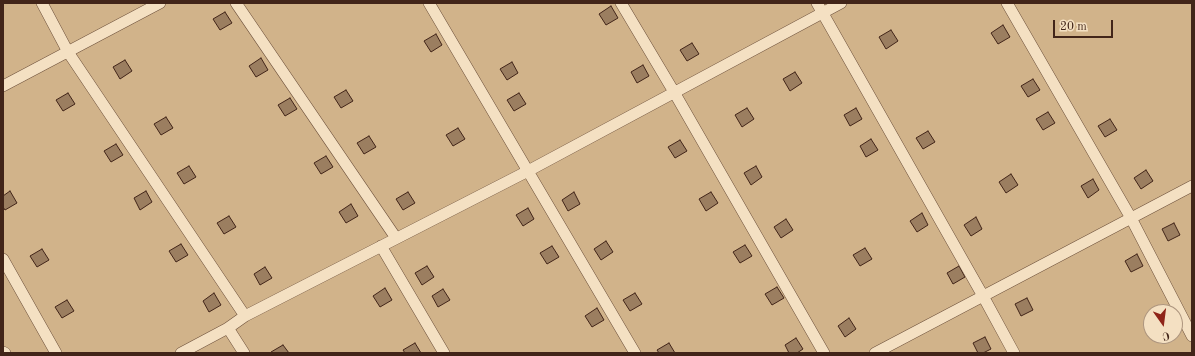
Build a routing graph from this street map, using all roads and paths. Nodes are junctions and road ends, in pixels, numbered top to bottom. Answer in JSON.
{"nodes":[{"id":1,"x":42,"y":3,"type":"edge"},
{"id":2,"x":160,"y":3,"type":"edge"},
{"id":3,"x":236,"y":3,"type":"edge"},
{"id":4,"x":429,"y":3,"type":"edge"},
{"id":5,"x":621,"y":3,"type":"edge"},
{"id":6,"x":817,"y":3,"type":"edge"},
{"id":7,"x":842,"y":3,"type":"edge"},
{"id":8,"x":1007,"y":3,"type":"edge"},
{"id":9,"x":823,"y":13,"type":"junction"},
{"id":10,"x":68,"y":52,"type":"junction"},
{"id":11,"x":3,"y":86,"type":"edge"},
{"id":12,"x":674,"y":92,"type":"junction"},
{"id":13,"x":528,"y":171,"type":"junction"},
{"id":14,"x":1192,"y":186,"type":"edge"},
{"id":15,"x":1131,"y":218,"type":"junction"},
{"id":16,"x":396,"y":238,"type":"junction"},
{"id":17,"x":381,"y":246,"type":"junction"},
{"id":18,"x":3,"y":259,"type":"edge"},
{"id":19,"x":983,"y":296,"type":"junction"},
{"id":20,"x":245,"y":316,"type":"junction"},
{"id":21,"x":228,"y":328,"type":"junction"},
{"id":22,"x":1192,"y":336,"type":"edge"},
{"id":23,"x":56,"y":353,"type":"edge"},
{"id":24,"x":181,"y":353,"type":"edge"},
{"id":25,"x":244,"y":353,"type":"edge"},
{"id":26,"x":444,"y":353,"type":"edge"},
{"id":27,"x":635,"y":353,"type":"edge"},
{"id":28,"x":824,"y":353,"type":"edge"},
{"id":29,"x":875,"y":353,"type":"edge"},
{"id":30,"x":1014,"y":353,"type":"edge"}],
"edges":[{"from":1,"to":10,"type":"lane"},
{"from":2,"to":10,"type":"lane"},
{"from":3,"to":16,"type":"lane"},
{"from":4,"to":13,"type":"lane"},
{"from":5,"to":12,"type":"lane"},
{"from":6,"to":9,"type":"lane"},
{"from":7,"to":9,"type":"lane"},
{"from":8,"to":15,"type":"lane"},
{"from":9,"to":12,"type":"lane"},
{"from":9,"to":19,"type":"lane"},
{"from":10,"to":11,"type":"lane"},
{"from":10,"to":20,"type":"lane"},
{"from":12,"to":13,"type":"lane"},
{"from":12,"to":28,"type":"lane"},
{"from":13,"to":16,"type":"lane"},
{"from":13,"to":27,"type":"lane"},
{"from":14,"to":15,"type":"lane"},
{"from":15,"to":19,"type":"lane"},
{"from":15,"to":22,"type":"lane"},
{"from":16,"to":17,"type":"lane"},
{"from":17,"to":20,"type":"lane"},
{"from":17,"to":26,"type":"lane"},
{"from":18,"to":23,"type":"lane"},
{"from":19,"to":29,"type":"lane"},
{"from":19,"to":30,"type":"lane"},
{"from":20,"to":21,"type":"lane"},
{"from":21,"to":24,"type":"lane"},
{"from":21,"to":25,"type":"lane"}]}
